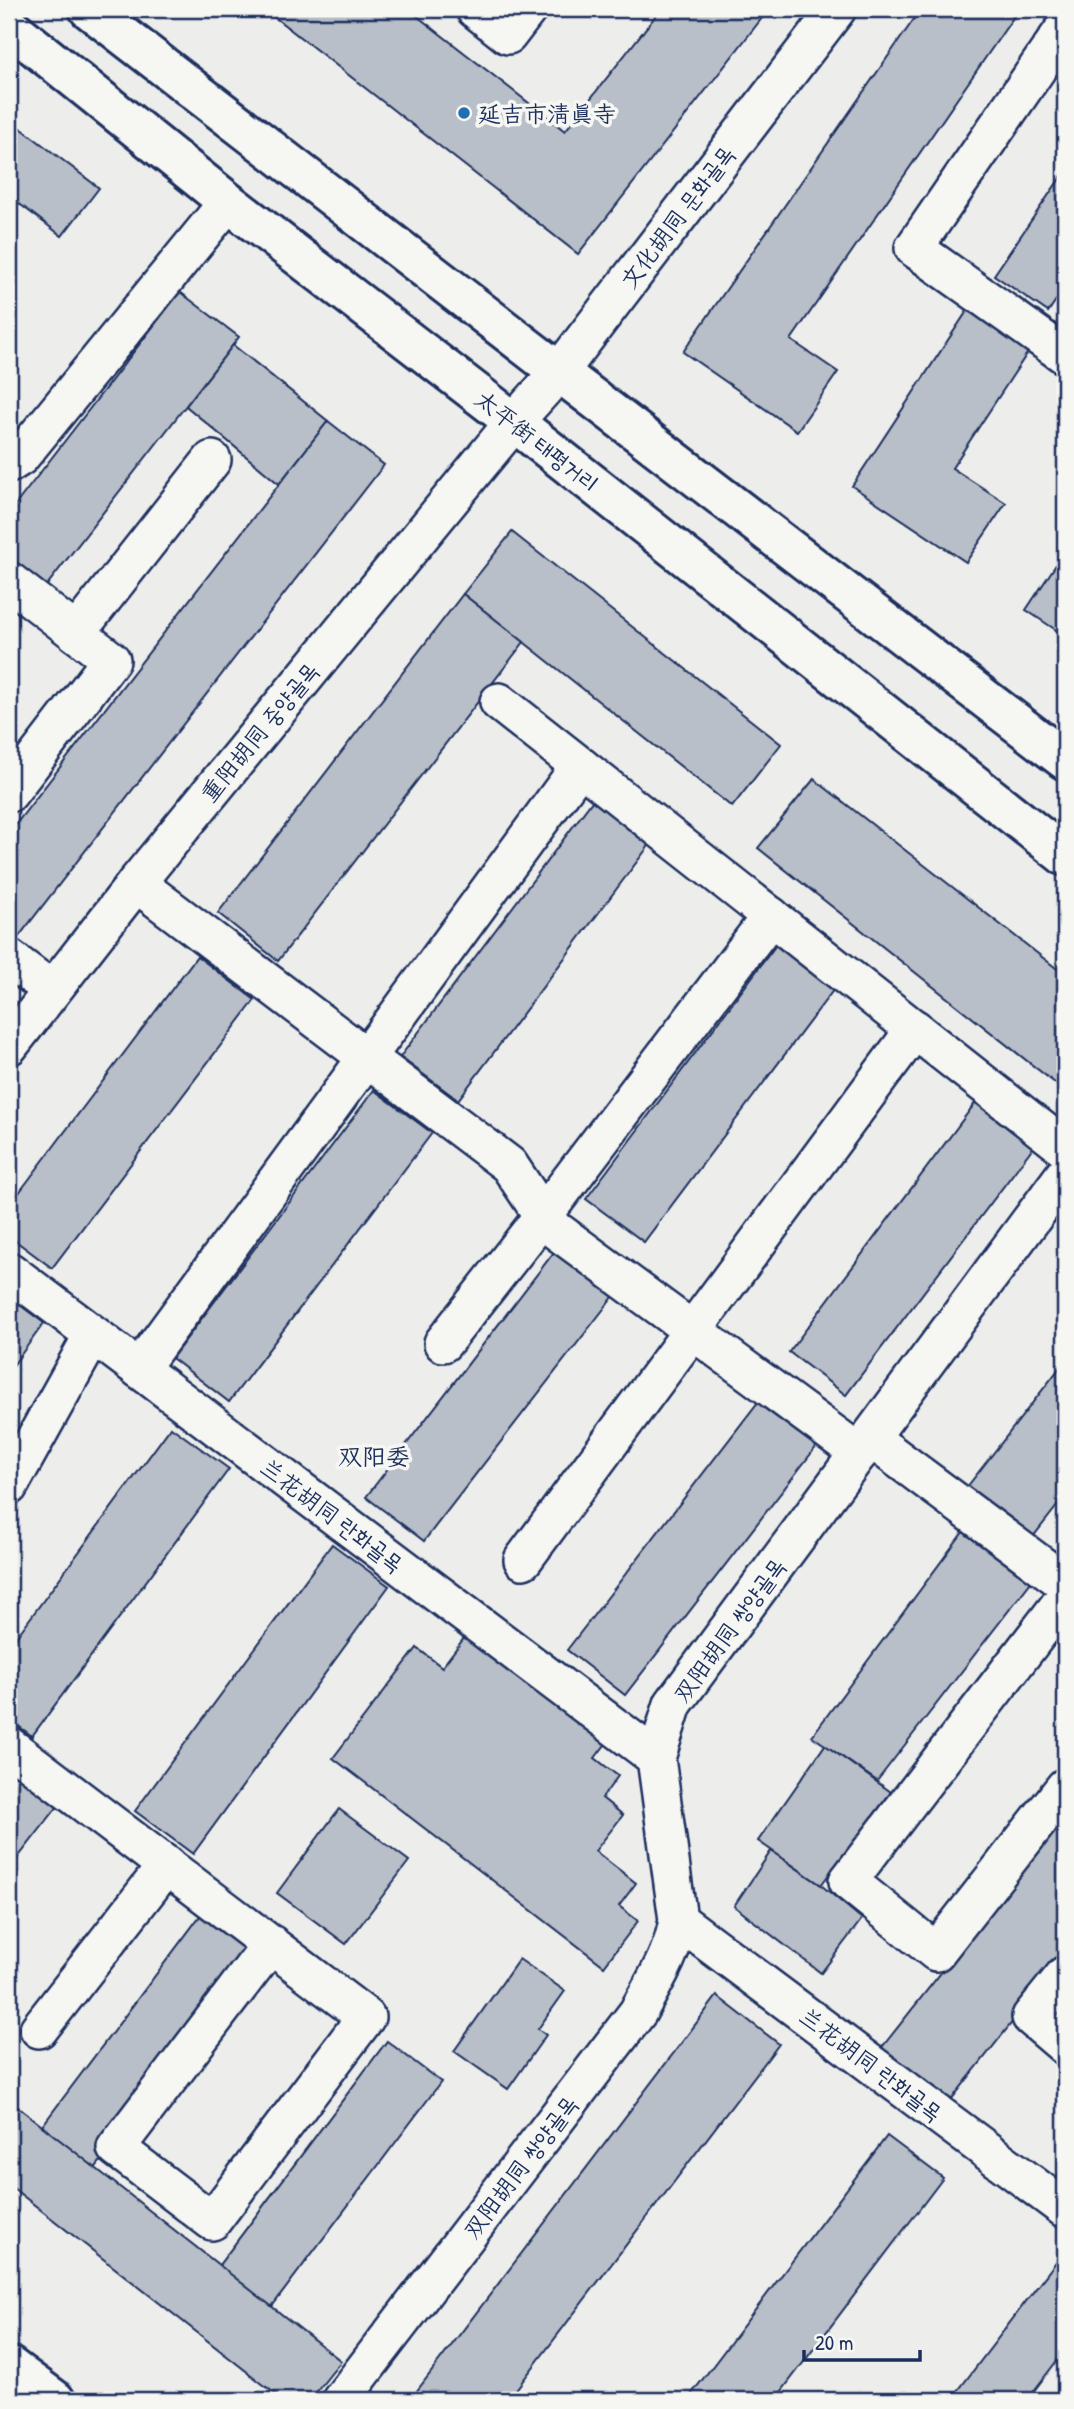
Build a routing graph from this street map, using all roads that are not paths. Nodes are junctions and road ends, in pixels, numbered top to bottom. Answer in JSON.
{"nodes":[{"id":1,"x":89,"y":9,"type":"edge"},
{"id":2,"x":475,"y":9,"type":"edge"},
{"id":3,"x":528,"y":9,"type":"edge"},
{"id":4,"x":836,"y":9,"type":"edge"},
{"id":5,"x":9,"y":26,"type":"edge"},
{"id":6,"x":1065,"y":28,"type":"edge"},
{"id":7,"x":228,"y":202,"type":"junction"},
{"id":8,"x":1065,"y":355,"type":"edge"},
{"id":9,"x":559,"y":372,"type":"junction"},
{"id":10,"x":513,"y":422,"type":"junction"},
{"id":11,"x":212,"y":460,"type":"dead end"},
{"id":12,"x":9,"y":464,"type":"edge"},
{"id":13,"x":9,"y":581,"type":"edge"},
{"id":14,"x":76,"y":633,"type":"junction"},
{"id":15,"x":499,"y":702,"type":"dead end"},
{"id":16,"x":1065,"y":760,"type":"edge"},
{"id":17,"x":580,"y":766,"type":"junction"},
{"id":18,"x":9,"y":793,"type":"edge"},
{"id":19,"x":1065,"y":856,"type":"edge"},
{"id":20,"x":136,"y":883,"type":"junction"},
{"id":21,"x":771,"y":916,"type":"junction"},
{"id":22,"x":9,"y":958,"type":"edge"},
{"id":23,"x":52,"y":990,"type":"junction"},
{"id":24,"x":915,"y":1029,"type":"junction"},
{"id":25,"x":9,"y":1046,"type":"edge"},
{"id":26,"x":366,"y":1057,"type":"junction"},
{"id":27,"x":1065,"y":1148,"type":"edge"},
{"id":28,"x":1065,"y":1174,"type":"edge"},
{"id":29,"x":543,"y":1216,"type":"junction"},
{"id":30,"x":9,"y":1271,"type":"edge"},
{"id":31,"x":692,"y":1330,"type":"junction"},
{"id":32,"x":93,"y":1335,"type":"junction"},
{"id":33,"x":443,"y":1343,"type":"dead end"},
{"id":34,"x":139,"y":1369,"type":"junction"},
{"id":35,"x":865,"y":1446,"type":"junction"},
{"id":36,"x":9,"y":1486,"type":"edge"},
{"id":37,"x":523,"y":1560,"type":"dead end"},
{"id":38,"x":1065,"y":1583,"type":"edge"},
{"id":39,"x":1065,"y":1598,"type":"edge"},
{"id":40,"x":9,"y":1746,"type":"edge"},
{"id":41,"x":656,"y":1758,"type":"junction"},
{"id":42,"x":1065,"y":1787,"type":"edge"},
{"id":43,"x":167,"y":1866,"type":"junction"},
{"id":44,"x":678,"y":1920,"type":"junction"},
{"id":45,"x":271,"y":1944,"type":"junction"},
{"id":46,"x":1065,"y":1975,"type":"edge"},
{"id":47,"x":39,"y":2029,"type":"dead end"},
{"id":48,"x":1065,"y":2046,"type":"edge"},
{"id":49,"x":1065,"y":2209,"type":"edge"},
{"id":50,"x":9,"y":2366,"type":"edge"},
{"id":51,"x":55,"y":2400,"type":"edge"},
{"id":52,"x":341,"y":2400,"type":"edge"}],
"edges":[{"from":1,"to":9,"type":"main road"},
{"from":2,"to":3,"type":"street"},
{"from":4,"to":9,"type":"street","name":"文化胡同 문화골목"},
{"from":5,"to":7,"type":"main road","name":"太平街 태평거리"},
{"from":6,"to":8,"type":"street"},
{"from":7,"to":10,"type":"main road","name":"太平街 태평거리"},
{"from":7,"to":12,"type":"street"},
{"from":9,"to":10,"type":"street","name":"文化胡同 문화골목"},
{"from":9,"to":16,"type":"main road"},
{"from":10,"to":19,"type":"main road","name":"太平街 태평거리"},
{"from":10,"to":20,"type":"street","name":"重阳胡同 중양골목"},
{"from":11,"to":14,"type":"street"},
{"from":13,"to":14,"type":"street"},
{"from":14,"to":18,"type":"street"},
{"from":15,"to":17,"type":"street"},
{"from":17,"to":21,"type":"street"},
{"from":17,"to":26,"type":"street"},
{"from":20,"to":23,"type":"street","name":"重阳胡同 중양골목"},
{"from":20,"to":26,"type":"street"},
{"from":21,"to":24,"type":"street"},
{"from":21,"to":29,"type":"street"},
{"from":22,"to":23,"type":"street"},
{"from":23,"to":25,"type":"street","name":"重阳胡同 중양골목"},
{"from":24,"to":27,"type":"street"},
{"from":24,"to":31,"type":"street"},
{"from":26,"to":29,"type":"street"},
{"from":26,"to":34,"type":"street"},
{"from":28,"to":35,"type":"street","name":"双阳胡同 쌍양골목"},
{"from":29,"to":31,"type":"street"},
{"from":29,"to":33,"type":"street"},
{"from":30,"to":32,"type":"street","name":"兰花胡同 란화골목"},
{"from":31,"to":35,"type":"street"},
{"from":31,"to":37,"type":"street"},
{"from":32,"to":34,"type":"street","name":"兰花胡同 란화골목"},
{"from":32,"to":36,"type":"street"},
{"from":34,"to":41,"type":"street","name":"兰花胡同 란화골목"},
{"from":35,"to":38,"type":"street"},
{"from":35,"to":41,"type":"street","name":"双阳胡同 쌍양골목"},
{"from":39,"to":42,"type":"street"},
{"from":40,"to":43,"type":"street"},
{"from":41,"to":44,"type":"street","name":"双阳胡同 쌍양골목"},
{"from":43,"to":45,"type":"street"},
{"from":43,"to":47,"type":"street"},
{"from":44,"to":49,"type":"street","name":"兰花胡同 란화골목"},
{"from":44,"to":52,"type":"street","name":"双阳胡同 쌍양골목"},
{"from":45,"to":45,"type":"street"},
{"from":46,"to":48,"type":"street"},
{"from":50,"to":51,"type":"main road"}]}
